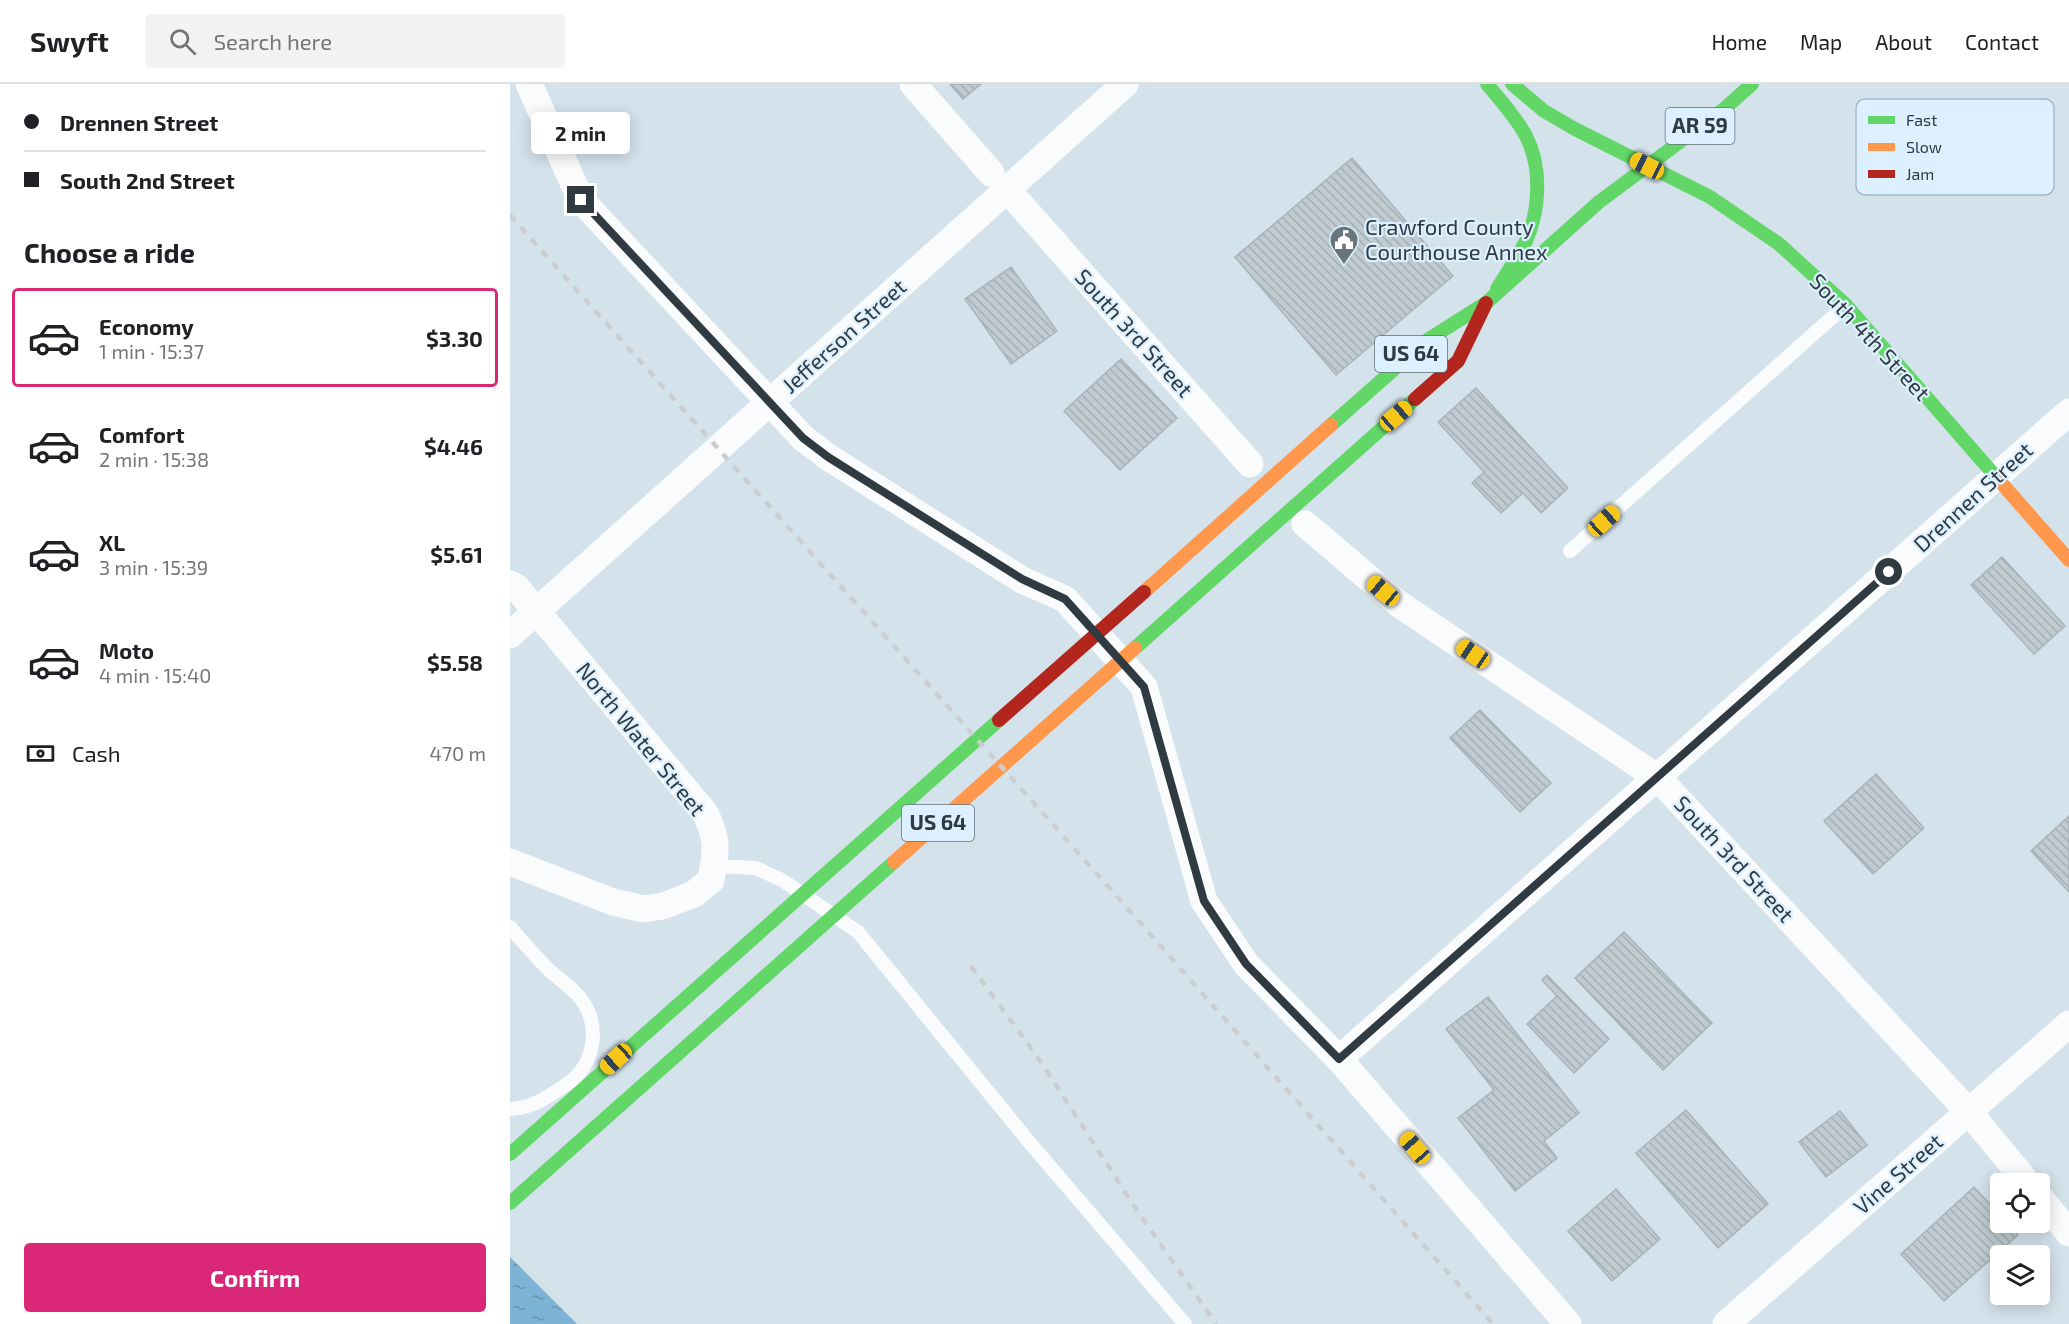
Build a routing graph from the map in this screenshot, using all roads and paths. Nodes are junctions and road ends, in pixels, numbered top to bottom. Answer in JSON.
{"nodes":[{"id":1,"x":529,"y":84,"type":"edge"},
{"id":2,"x":913,"y":84,"type":"edge"},
{"id":3,"x":1125,"y":84,"type":"edge"},
{"id":4,"x":1487,"y":84,"type":"edge"},
{"id":5,"x":1512,"y":84,"type":"edge"},
{"id":6,"x":1752,"y":84,"type":"edge"},
{"id":7,"x":1647,"y":166,"type":"junction"},
{"id":8,"x":991,"y":173,"type":"dead end"},
{"id":9,"x":1019,"y":203,"type":"dead end"},
{"id":10,"x":1489,"y":300,"type":"junction"},
{"id":11,"x":1846,"y":305,"type":"junction"},
{"id":12,"x":2069,"y":412,"type":"edge"},
{"id":13,"x":1250,"y":464,"type":"dead end"},
{"id":14,"x":1995,"y":477,"type":"junction"},
{"id":15,"x":1305,"y":524,"type":"dead end"},
{"id":16,"x":1570,"y":552,"type":"dead end"},
{"id":17,"x":2069,"y":560,"type":"edge"},
{"id":18,"x":510,"y":584,"type":"edge"},
{"id":19,"x":510,"y":635,"type":"edge"},
{"id":20,"x":1658,"y":778,"type":"junction"},
{"id":21,"x":510,"y":862,"type":"edge"},
{"id":22,"x":714,"y":866,"type":"junction"},
{"id":23,"x":510,"y":927,"type":"edge"},
{"id":24,"x":2069,"y":1024,"type":"edge"},
{"id":25,"x":1339,"y":1059,"type":"junction"},
{"id":26,"x":510,"y":1109,"type":"edge"},
{"id":27,"x":1969,"y":1112,"type":"junction"},
{"id":28,"x":510,"y":1154,"type":"edge"},
{"id":29,"x":2019,"y":1173,"type":"edge"},
{"id":30,"x":510,"y":1203,"type":"edge"},
{"id":31,"x":2050,"y":1209,"type":"edge"},
{"id":32,"x":2069,"y":1233,"type":"edge"},
{"id":33,"x":1185,"y":1324,"type":"edge"},
{"id":34,"x":1568,"y":1324,"type":"edge"},
{"id":35,"x":1726,"y":1324,"type":"edge"}],
"edges":[{"from":1,"to":25,"type":"street"},
{"from":2,"to":8,"type":"street"},
{"from":3,"to":19,"type":"street","name":"Jefferson Street"},
{"from":4,"to":10,"type":"main road"},
{"from":5,"to":7,"type":"main road","name":"South 4th Street"},
{"from":6,"to":7,"type":"main road","number":"AR 59"},
{"from":7,"to":10,"type":"main road","number":"US 64"},
{"from":7,"to":11,"type":"main road","name":"South 4th Street","number":"AR 59"},
{"from":9,"to":13,"type":"street","name":"South 3rd Street"},
{"from":10,"to":28,"type":"main road","number":"US 64"},
{"from":10,"to":30,"type":"main road","number":"US 64"},
{"from":11,"to":14,"type":"main road","name":"South 4th Street","number":"AR 59"},
{"from":11,"to":16,"type":"lane"},
{"from":12,"to":14,"type":"street","name":"Drennen Street"},
{"from":14,"to":17,"type":"main road","name":"South 4th Street","number":"AR 59"},
{"from":14,"to":20,"type":"street","name":"Drennen Street"},
{"from":15,"to":20,"type":"street","name":"South 3rd Street"},
{"from":18,"to":22,"type":"street","name":"North Water Street"},
{"from":20,"to":25,"type":"street","name":"Drennen Street"},
{"from":20,"to":27,"type":"street","name":"South 3rd Street"},
{"from":21,"to":22,"type":"street"},
{"from":22,"to":33,"type":"lane"},
{"from":23,"to":26,"type":"lane"},
{"from":24,"to":27,"type":"street","name":"Vine Street"},
{"from":25,"to":34,"type":"street"},
{"from":27,"to":29,"type":"street","name":"South 3rd Street"},
{"from":27,"to":35,"type":"street","name":"Vine Street"},
{"from":31,"to":32,"type":"street"}]}
